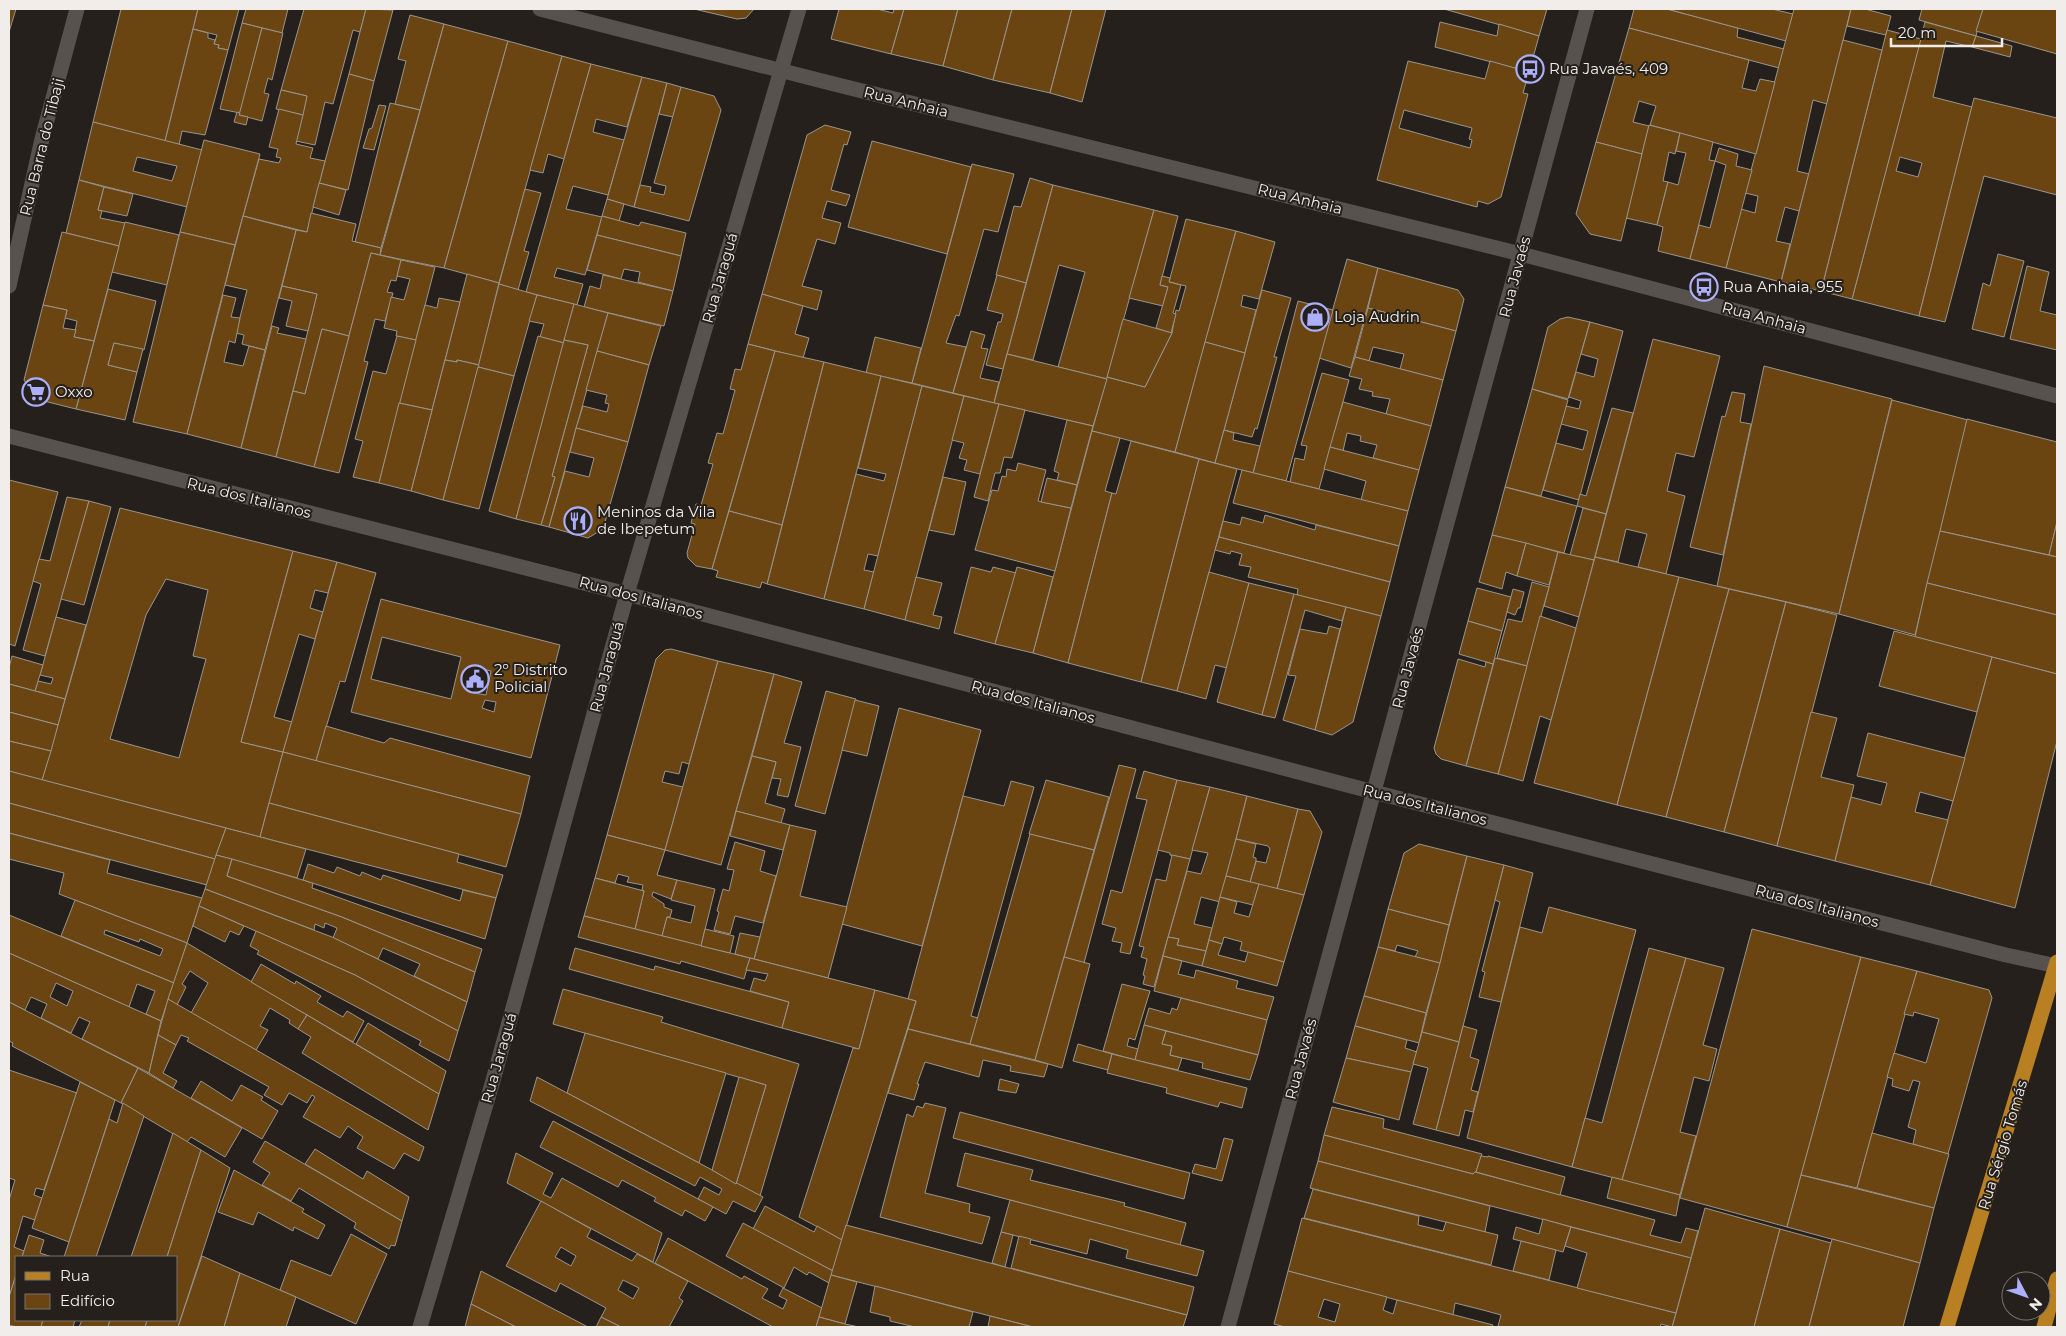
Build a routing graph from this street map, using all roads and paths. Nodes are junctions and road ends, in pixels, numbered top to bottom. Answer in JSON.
{"nodes":[{"id":1,"x":77,"y":9,"type":"edge"},
{"id":2,"x":540,"y":9,"type":"edge"},
{"id":3,"x":799,"y":9,"type":"edge"},
{"id":4,"x":1588,"y":9,"type":"edge"},
{"id":5,"x":780,"y":70,"type":"junction"},
{"id":6,"x":1521,"y":254,"type":"junction"},
{"id":7,"x":9,"y":286,"type":"edge"},
{"id":8,"x":2057,"y":396,"type":"edge"},
{"id":9,"x":9,"y":436,"type":"edge"},
{"id":10,"x":627,"y":594,"type":"junction"},
{"id":11,"x":1374,"y":792,"type":"junction"},
{"id":12,"x":2057,"y":965,"type":"edge"},
{"id":13,"x":2057,"y":1279,"type":"edge"},
{"id":14,"x":420,"y":1327,"type":"edge"},
{"id":15,"x":1228,"y":1327,"type":"edge"},
{"id":16,"x":1947,"y":1327,"type":"edge"},
{"id":17,"x":2044,"y":1327,"type":"edge"}],
"edges":[{"from":1,"to":7,"type":"street","name":"Rua Barra do Tibaji"},
{"from":2,"to":5,"type":"street","name":"Rua Anhaia"},
{"from":3,"to":5,"type":"street","name":"Rua Jaraguá"},
{"from":4,"to":6,"type":"street","name":"Rua Javaés"},
{"from":5,"to":6,"type":"street","name":"Rua Anhaia"},
{"from":5,"to":10,"type":"street","name":"Rua Jaraguá"},
{"from":6,"to":8,"type":"street","name":"Rua Anhaia"},
{"from":6,"to":11,"type":"street","name":"Rua Javaés"},
{"from":9,"to":10,"type":"street","name":"Rua dos Italianos"},
{"from":10,"to":11,"type":"street","name":"Rua dos Italianos"},
{"from":10,"to":14,"type":"street","name":"Rua Jaraguá"},
{"from":11,"to":12,"type":"street","name":"Rua dos Italianos"},
{"from":11,"to":15,"type":"street","name":"Rua Javaés"},
{"from":12,"to":16,"type":"main road","name":"Rua Sérgio Tomás"},
{"from":13,"to":17,"type":"main road"}]}
